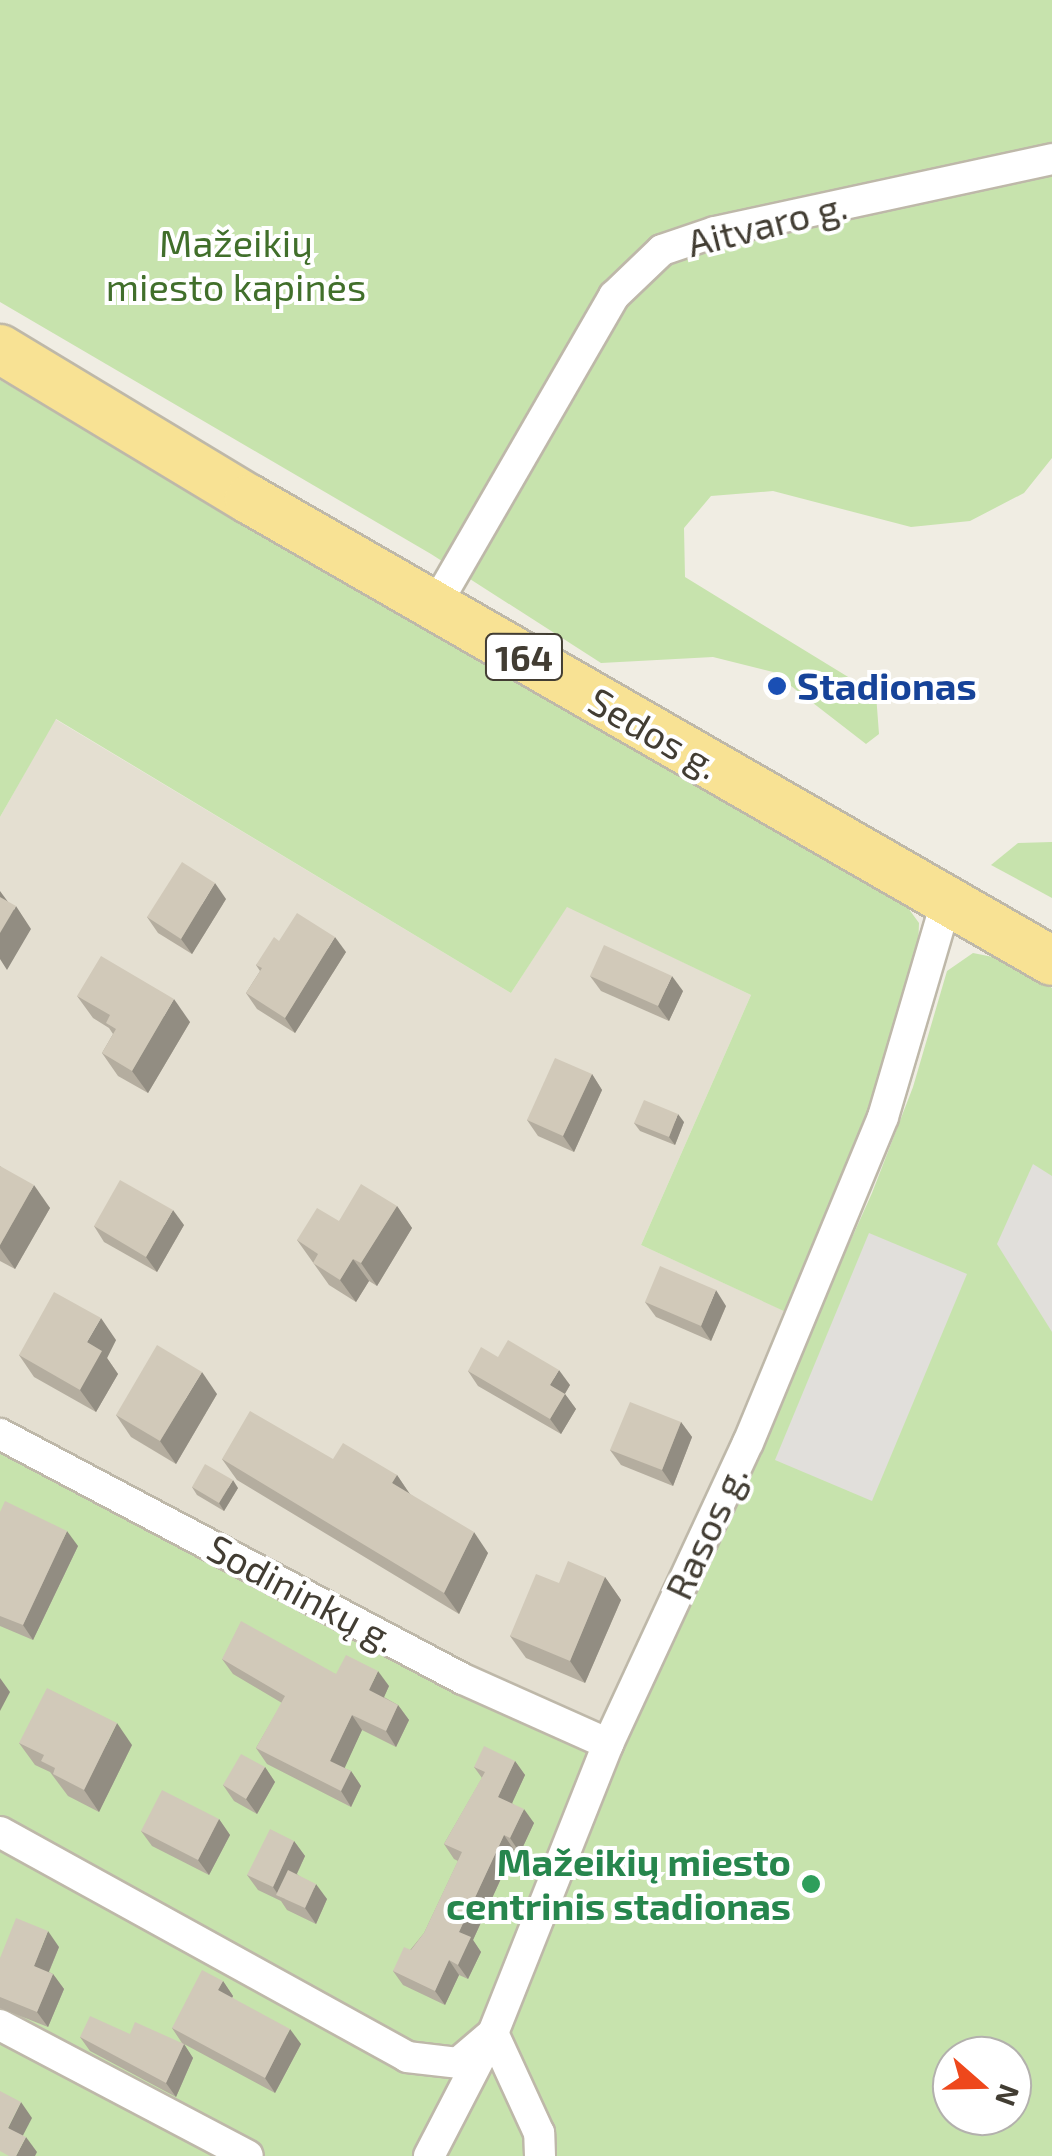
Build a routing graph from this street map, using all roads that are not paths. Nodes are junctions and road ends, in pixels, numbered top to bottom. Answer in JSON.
{"nodes":[{"id":1,"x":1052,"y":159,"type":"edge"},
{"id":2,"x":0,"y":349,"type":"edge"},
{"id":3,"x":435,"y":606,"type":"junction"},
{"id":4,"x":947,"y":900,"type":"junction"},
{"id":5,"x":1052,"y":960,"type":"edge"},
{"id":6,"x":0,"y":1434,"type":"edge"},
{"id":7,"x":608,"y":1744,"type":"junction"},
{"id":8,"x":0,"y":1832,"type":"edge"},
{"id":9,"x":0,"y":2024,"type":"edge"},
{"id":10,"x":493,"y":2032,"type":"junction"},
{"id":11,"x":248,"y":2156,"type":"edge"},
{"id":12,"x":429,"y":2156,"type":"edge"},
{"id":13,"x":540,"y":2156,"type":"edge"}],
"edges":[{"from":1,"to":3,"type":"street","name":"Aitvaro g."},
{"from":2,"to":3,"type":"main road","name":"Sedos g.","number":"164"},
{"from":3,"to":4,"type":"main road","name":"Sedos g.","number":"164"},
{"from":4,"to":5,"type":"main road","name":"Sedos g.","number":"164"},
{"from":4,"to":7,"type":"street","name":"Rasos g."},
{"from":6,"to":7,"type":"street","name":"Sodininkų g."},
{"from":7,"to":10,"type":"street","name":"Rasos g."},
{"from":8,"to":10,"type":"street"},
{"from":9,"to":11,"type":"street"},
{"from":10,"to":12,"type":"street","name":"Rasos g."},
{"from":10,"to":13,"type":"street"}]}
